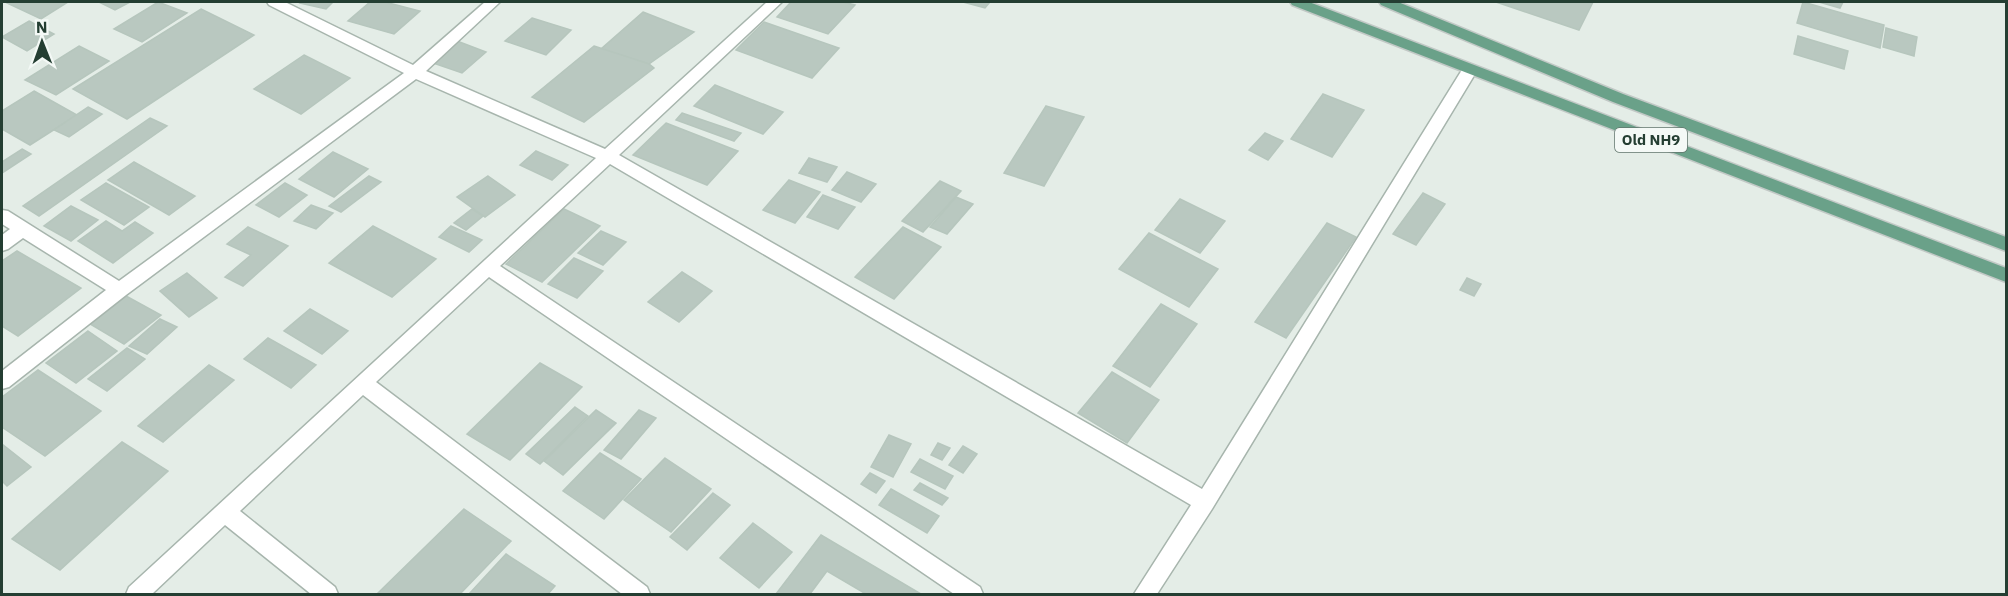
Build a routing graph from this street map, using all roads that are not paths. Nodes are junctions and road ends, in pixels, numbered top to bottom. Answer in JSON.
{"nodes":[{"id":1,"x":493,"y":2,"type":"edge"},
{"id":2,"x":775,"y":2,"type":"edge"},
{"id":3,"x":1297,"y":2,"type":"edge"},
{"id":4,"x":1386,"y":2,"type":"edge"},
{"id":5,"x":284,"y":4,"type":"edge"},
{"id":6,"x":1470,"y":69,"type":"junction"},
{"id":7,"x":415,"y":72,"type":"junction"},
{"id":8,"x":608,"y":157,"type":"junction"},
{"id":9,"x":2,"y":216,"type":"edge"},
{"id":10,"x":22,"y":230,"type":"junction"},
{"id":11,"x":2,"y":244,"type":"edge"},
{"id":12,"x":2007,"y":244,"type":"edge"},
{"id":13,"x":488,"y":267,"type":"junction"},
{"id":14,"x":2007,"y":275,"type":"edge"},
{"id":15,"x":120,"y":290,"type":"junction"},
{"id":16,"x":2,"y":381,"type":"edge"},
{"id":17,"x":362,"y":383,"type":"junction"},
{"id":18,"x":1205,"y":502,"type":"junction"},
{"id":19,"x":225,"y":512,"type":"junction"},
{"id":20,"x":137,"y":594,"type":"edge"},
{"id":21,"x":327,"y":594,"type":"edge"},
{"id":22,"x":639,"y":594,"type":"edge"},
{"id":23,"x":972,"y":594,"type":"edge"},
{"id":24,"x":1145,"y":594,"type":"edge"}],
"edges":[{"from":1,"to":7,"type":"street"},
{"from":2,"to":8,"type":"street"},
{"from":3,"to":6,"type":"main road","number":"Old NH9"},
{"from":4,"to":12,"type":"main road","number":"Old NH9"},
{"from":5,"to":7,"type":"street"},
{"from":6,"to":14,"type":"main road","number":"Old NH9"},
{"from":6,"to":18,"type":"street"},
{"from":7,"to":8,"type":"street"},
{"from":7,"to":15,"type":"street"},
{"from":8,"to":13,"type":"street"},
{"from":8,"to":18,"type":"street"},
{"from":9,"to":10,"type":"street"},
{"from":10,"to":11,"type":"street"},
{"from":10,"to":15,"type":"street"},
{"from":13,"to":17,"type":"street"},
{"from":13,"to":23,"type":"street"},
{"from":15,"to":16,"type":"street"},
{"from":17,"to":19,"type":"street"},
{"from":17,"to":22,"type":"street"},
{"from":18,"to":24,"type":"street"},
{"from":19,"to":20,"type":"street"},
{"from":19,"to":21,"type":"street"}]}
